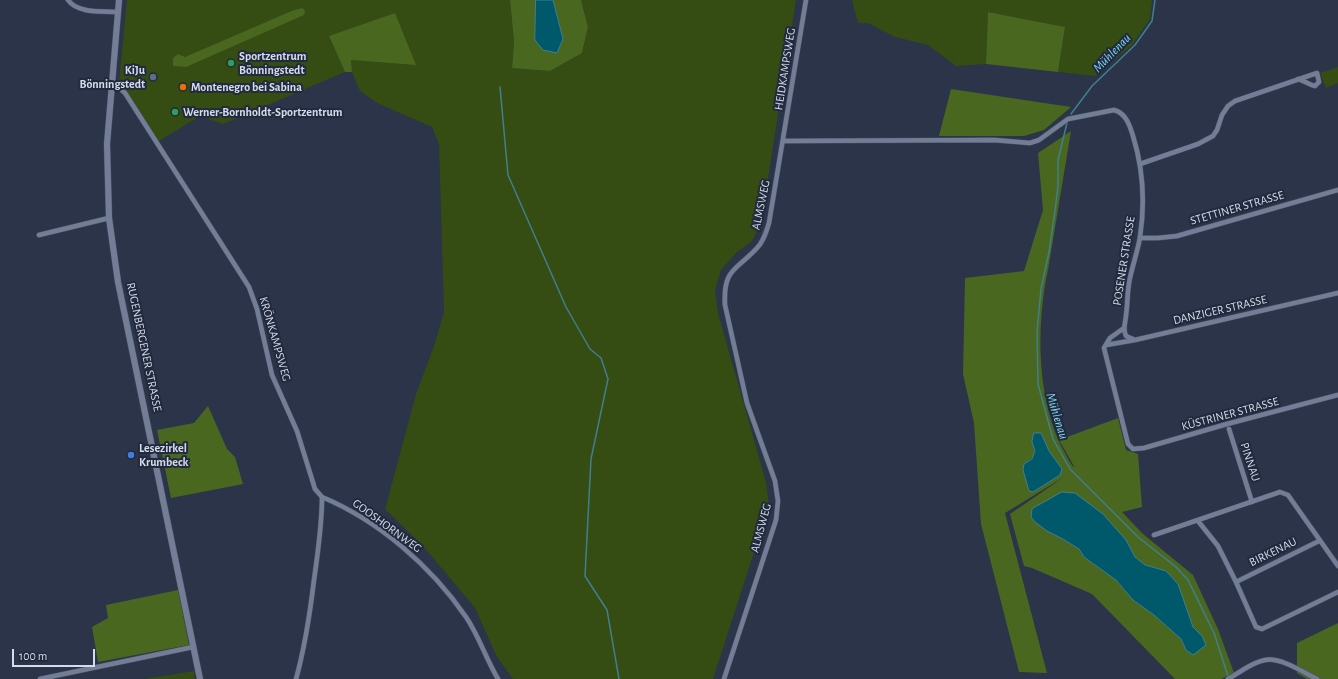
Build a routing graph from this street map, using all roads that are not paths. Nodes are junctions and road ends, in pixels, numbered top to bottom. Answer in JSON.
{"nodes":[{"id":1,"x":68,"y":0,"type":"edge"},
{"id":2,"x":119,"y":0,"type":"edge"},
{"id":3,"x":806,"y":0,"type":"edge"},
{"id":4,"x":118,"y":14,"type":"junction"},
{"id":5,"x":1298,"y":79,"type":"dead end"},
{"id":6,"x":112,"y":85,"type":"junction"},
{"id":7,"x":783,"y":141,"type":"junction"},
{"id":8,"x":1140,"y":164,"type":"junction"},
{"id":9,"x":1338,"y":190,"type":"edge"},
{"id":10,"x":109,"y":218,"type":"junction"},
{"id":11,"x":39,"y":235,"type":"dead end"},
{"id":12,"x":1140,"y":238,"type":"junction"},
{"id":13,"x":1338,"y":294,"type":"edge"},
{"id":14,"x":1124,"y":328,"type":"junction"},
{"id":15,"x":1135,"y":340,"type":"junction"},
{"id":16,"x":1106,"y":345,"type":"junction"},
{"id":17,"x":1338,"y":395,"type":"edge"},
{"id":18,"x":1229,"y":429,"type":"dead end"},
{"id":19,"x":322,"y":497,"type":"junction"},
{"id":20,"x":1252,"y":502,"type":"junction"},
{"id":21,"x":1198,"y":521,"type":"junction"},
{"id":22,"x":1154,"y":535,"type":"dead end"},
{"id":23,"x":1319,"y":541,"type":"junction"},
{"id":24,"x":1338,"y":566,"type":"edge"},
{"id":25,"x":1236,"y":582,"type":"junction"},
{"id":26,"x":1338,"y":592,"type":"edge"},
{"id":27,"x":193,"y":647,"type":"junction"},
{"id":28,"x":1230,"y":678,"type":"edge"},
{"id":29,"x":40,"y":679,"type":"edge"},
{"id":30,"x":200,"y":679,"type":"edge"},
{"id":31,"x":296,"y":679,"type":"edge"},
{"id":32,"x":498,"y":679,"type":"edge"},
{"id":33,"x":724,"y":679,"type":"edge"},
{"id":34,"x":1317,"y":679,"type":"edge"}],
"edges":[{"from":1,"to":4,"type":"street"},
{"from":2,"to":4,"type":"main road","name":"RUGENBERGENER STRASSE"},
{"from":3,"to":7,"type":"street","name":"HEIDKAMPSWEG"},
{"from":4,"to":6,"type":"main road","name":"RUGENBERGENER STRASSE"},
{"from":5,"to":8,"type":"street"},
{"from":6,"to":10,"type":"main road","name":"RUGENBERGENER STRASSE"},
{"from":6,"to":19,"type":"street","name":"KRÖNKAMPSWEG"},
{"from":7,"to":8,"type":"street","name":"POSENER STRASSE"},
{"from":7,"to":33,"type":"street","name":"ALMSWEG"},
{"from":8,"to":12,"type":"street","name":"POSENER STRASSE"},
{"from":9,"to":12,"type":"street","name":"STETTINER STRASSE"},
{"from":10,"to":11,"type":"street"},
{"from":10,"to":27,"type":"main road","name":"RUGENBERGENER STRASSE"},
{"from":12,"to":14,"type":"street","name":"POSENER STRASSE"},
{"from":13,"to":15,"type":"street","name":"DANZIGER STRASSE"},
{"from":14,"to":15,"type":"street"},
{"from":14,"to":16,"type":"street"},
{"from":15,"to":16,"type":"street","name":"DANZIGER STRASSE"},
{"from":16,"to":17,"type":"street","name":"KÜSTRINER STRASSE"},
{"from":18,"to":20,"type":"street","name":"PINNAU"},
{"from":19,"to":31,"type":"street"},
{"from":19,"to":32,"type":"street","name":"GOOSHORNWEG"},
{"from":20,"to":21,"type":"street"},
{"from":20,"to":23,"type":"street"},
{"from":21,"to":22,"type":"street"},
{"from":21,"to":25,"type":"street"},
{"from":23,"to":24,"type":"street"},
{"from":23,"to":25,"type":"street","name":"BIRKENAU"},
{"from":25,"to":26,"type":"street"},
{"from":27,"to":29,"type":"street"},
{"from":27,"to":30,"type":"main road","name":"RUGENBERGENER STRASSE"},
{"from":28,"to":34,"type":"street"}]}
